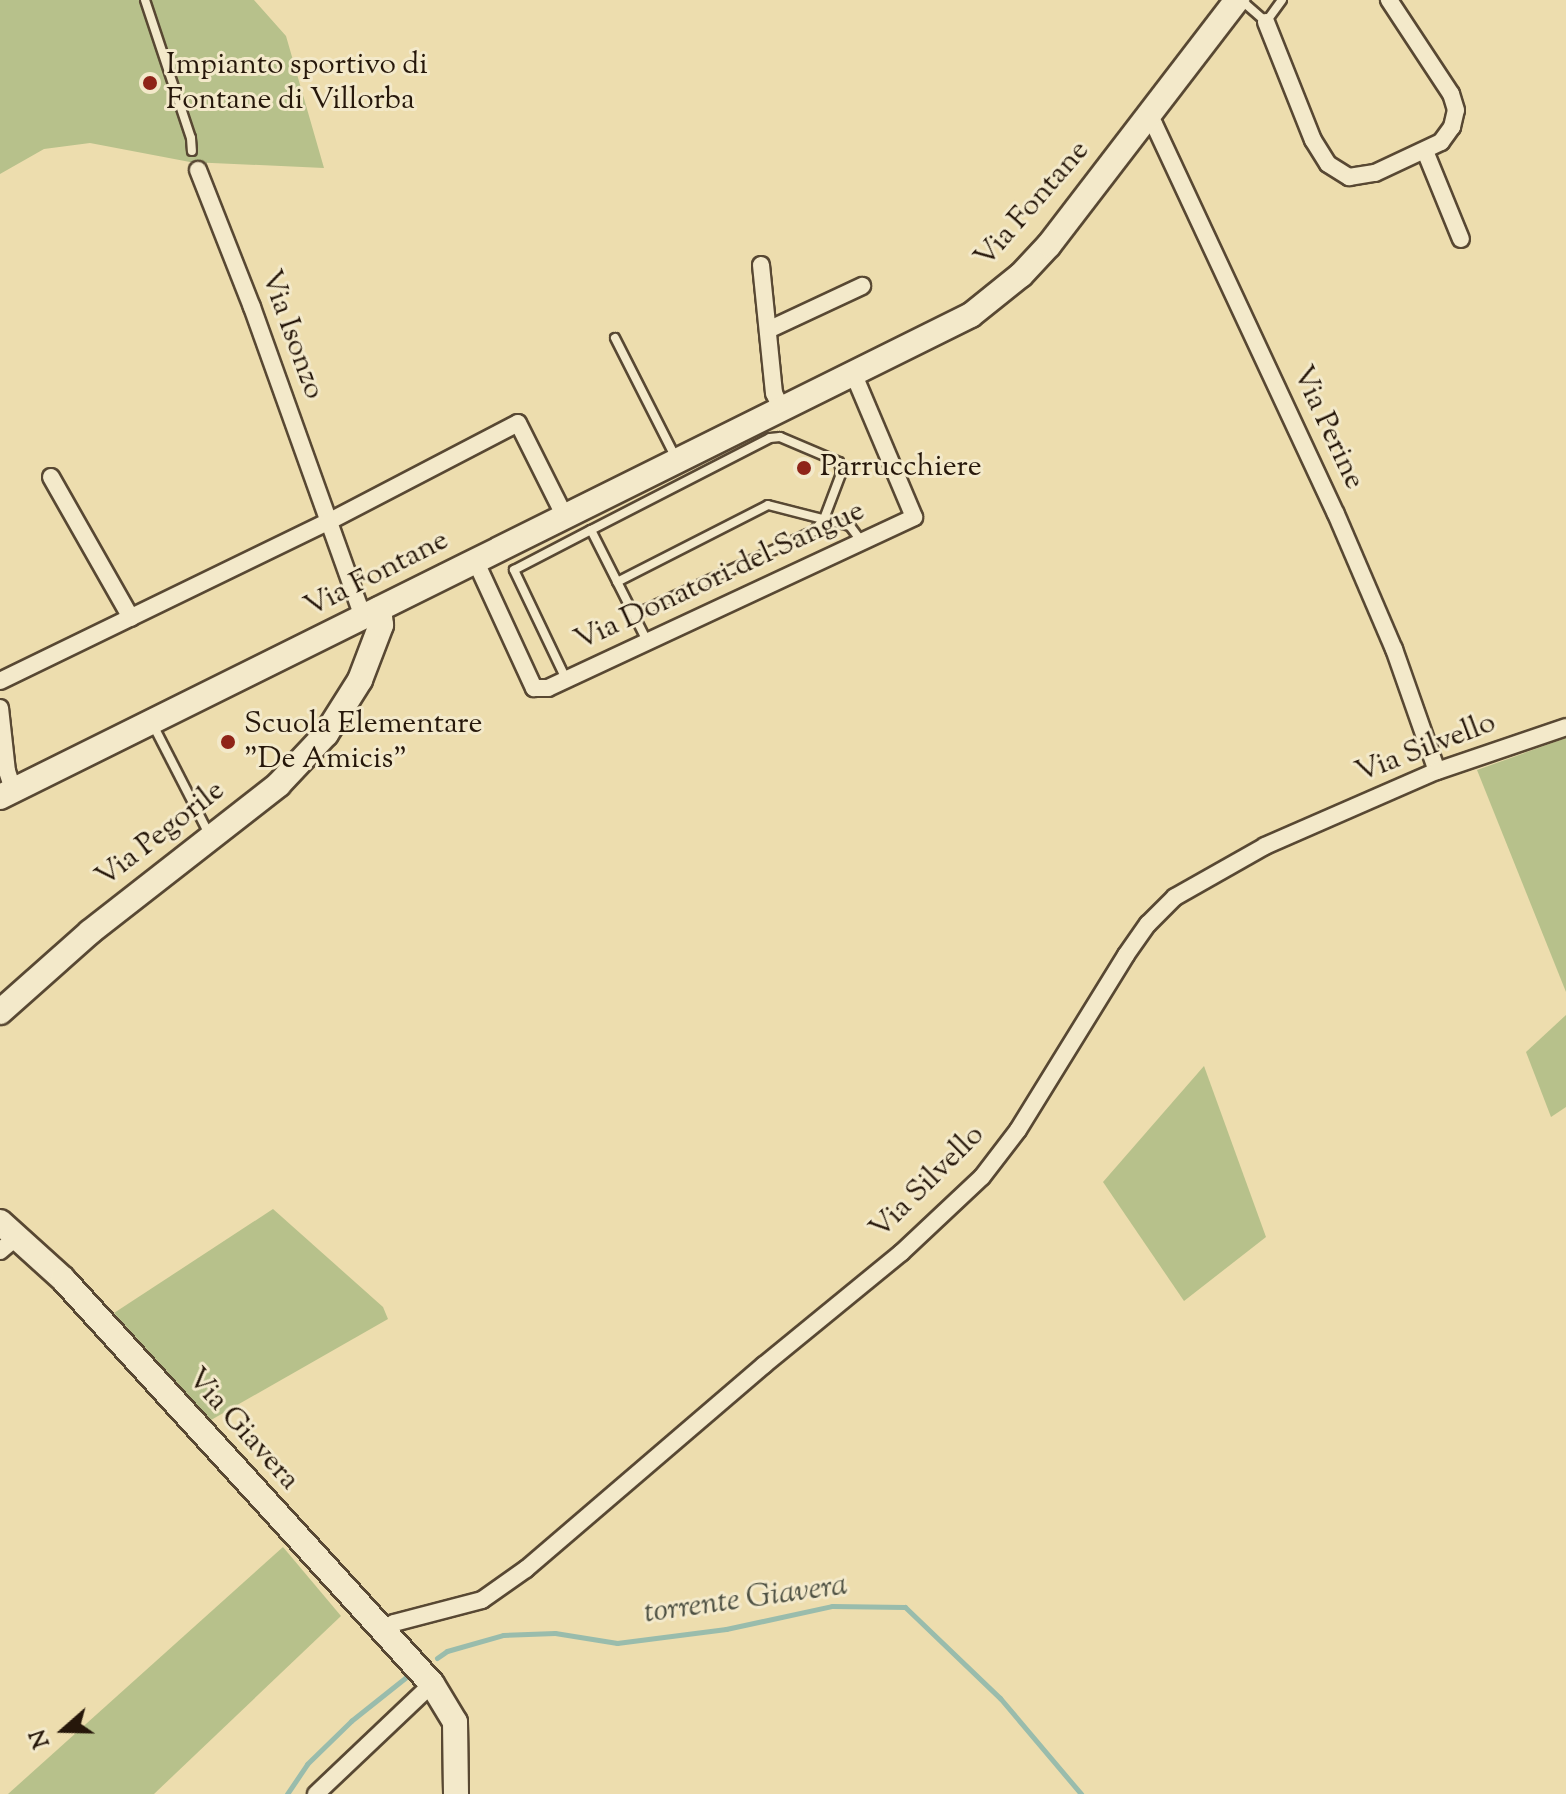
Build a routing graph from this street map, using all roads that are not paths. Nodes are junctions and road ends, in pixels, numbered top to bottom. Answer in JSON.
{"nodes":[{"id":1,"x":145,"y":0,"type":"edge"},
{"id":2,"x":1239,"y":0,"type":"edge"},
{"id":3,"x":1282,"y":0,"type":"edge"},
{"id":4,"x":1389,"y":0,"type":"edge"},
{"id":5,"x":1266,"y":22,"type":"junction"},
{"id":6,"x":1146,"y":118,"type":"junction"},
{"id":7,"x":192,"y":151,"type":"dead end"},
{"id":8,"x":1425,"y":151,"type":"junction"},
{"id":9,"x":198,"y":170,"type":"dead end"},
{"id":10,"x":1461,"y":239,"type":"dead end"},
{"id":11,"x":761,"y":265,"type":"dead end"},
{"id":12,"x":862,"y":286,"type":"dead end"},
{"id":13,"x":768,"y":330,"type":"junction"},
{"id":14,"x":615,"y":338,"type":"dead end"},
{"id":15,"x":854,"y":375,"type":"junction"},
{"id":16,"x":782,"y":410,"type":"junction"},
{"id":17,"x":678,"y":462,"type":"junction"},
{"id":18,"x":51,"y":477,"type":"dead end"},
{"id":19,"x":565,"y":517,"type":"junction"},
{"id":20,"x":824,"y":519,"type":"junction"},
{"id":21,"x":328,"y":522,"type":"junction"},
{"id":22,"x":591,"y":530,"type":"junction"},
{"id":23,"x":862,"y":542,"type":"junction"},
{"id":24,"x":476,"y":562,"type":"junction"},
{"id":25,"x":617,"y":582,"type":"junction"},
{"id":26,"x":371,"y":613,"type":"junction"},
{"id":27,"x":634,"y":615,"type":"junction"},
{"id":28,"x":131,"y":618,"type":"junction"},
{"id":29,"x":647,"y":642,"type":"junction"},
{"id":30,"x":566,"y":680,"type":"junction"},
{"id":31,"x":0,"y":681,"type":"edge"},
{"id":32,"x":0,"y":708,"type":"edge"},
{"id":33,"x":151,"y":721,"type":"junction"},
{"id":34,"x":1566,"y":727,"type":"edge"},
{"id":35,"x":1437,"y":771,"type":"junction"},
{"id":36,"x":7,"y":794,"type":"edge"},
{"id":37,"x":211,"y":837,"type":"junction"},
{"id":38,"x":0,"y":1012,"type":"edge"},
{"id":39,"x":10,"y":1228,"type":"edge"},
{"id":40,"x":0,"y":1251,"type":"edge"},
{"id":41,"x":386,"y":1631,"type":"junction"},
{"id":42,"x":432,"y":1684,"type":"junction"},
{"id":43,"x":316,"y":1794,"type":"edge"},
{"id":44,"x":456,"y":1794,"type":"edge"}],
"edges":[{"from":1,"to":7,"type":"lane"},
{"from":2,"to":5,"type":"lane"},
{"from":2,"to":6,"type":"street","name":"Via Fontane"},
{"from":3,"to":5,"type":"lane"},
{"from":4,"to":8,"type":"street"},
{"from":5,"to":8,"type":"street"},
{"from":6,"to":15,"type":"street","name":"Via Fontane"},
{"from":6,"to":35,"type":"street","name":"Via Perine"},
{"from":8,"to":10,"type":"street"},
{"from":9,"to":21,"type":"street","name":"Via Isonzo"},
{"from":11,"to":13,"type":"street"},
{"from":12,"to":13,"type":"street"},
{"from":13,"to":16,"type":"street"},
{"from":14,"to":17,"type":"lane"},
{"from":15,"to":16,"type":"street","name":"Via Fontane"},
{"from":15,"to":23,"type":"street","name":"Via Donatori del Sangue"},
{"from":16,"to":17,"type":"street","name":"Via Fontane"},
{"from":17,"to":19,"type":"street","name":"Via Fontane"},
{"from":18,"to":28,"type":"street"},
{"from":19,"to":21,"type":"street"},
{"from":19,"to":24,"type":"street","name":"Via Fontane"},
{"from":20,"to":22,"type":"lane"},
{"from":20,"to":23,"type":"lane"},
{"from":20,"to":25,"type":"lane"},
{"from":20,"to":27,"type":"lane"},
{"from":21,"to":26,"type":"street","name":"Via Isonzo"},
{"from":21,"to":28,"type":"street"},
{"from":22,"to":25,"type":"lane"},
{"from":22,"to":30,"type":"lane"},
{"from":23,"to":29,"type":"street","name":"Via Donatori del Sangue"},
{"from":24,"to":26,"type":"street","name":"Via Fontane"},
{"from":24,"to":30,"type":"street","name":"Via Donatori del Sangue"},
{"from":25,"to":27,"type":"lane"},
{"from":26,"to":33,"type":"street","name":"Via Fontane"},
{"from":26,"to":37,"type":"street","name":"Via Pegorile"},
{"from":27,"to":29,"type":"lane"},
{"from":28,"to":31,"type":"street"},
{"from":29,"to":30,"type":"street","name":"Via Donatori del Sangue"},
{"from":32,"to":36,"type":"street"},
{"from":33,"to":36,"type":"street","name":"Via Fontane"},
{"from":33,"to":37,"type":"lane"},
{"from":34,"to":35,"type":"street","name":"Via Silvello"},
{"from":35,"to":41,"type":"street","name":"Via Silvello"},
{"from":37,"to":38,"type":"street","name":"Via Pegorile"},
{"from":39,"to":40,"type":"street"},
{"from":39,"to":41,"type":"street","name":"Via Giavera"},
{"from":41,"to":42,"type":"street","name":"Via Giavera"},
{"from":42,"to":43,"type":"street"},
{"from":42,"to":44,"type":"street"}]}
